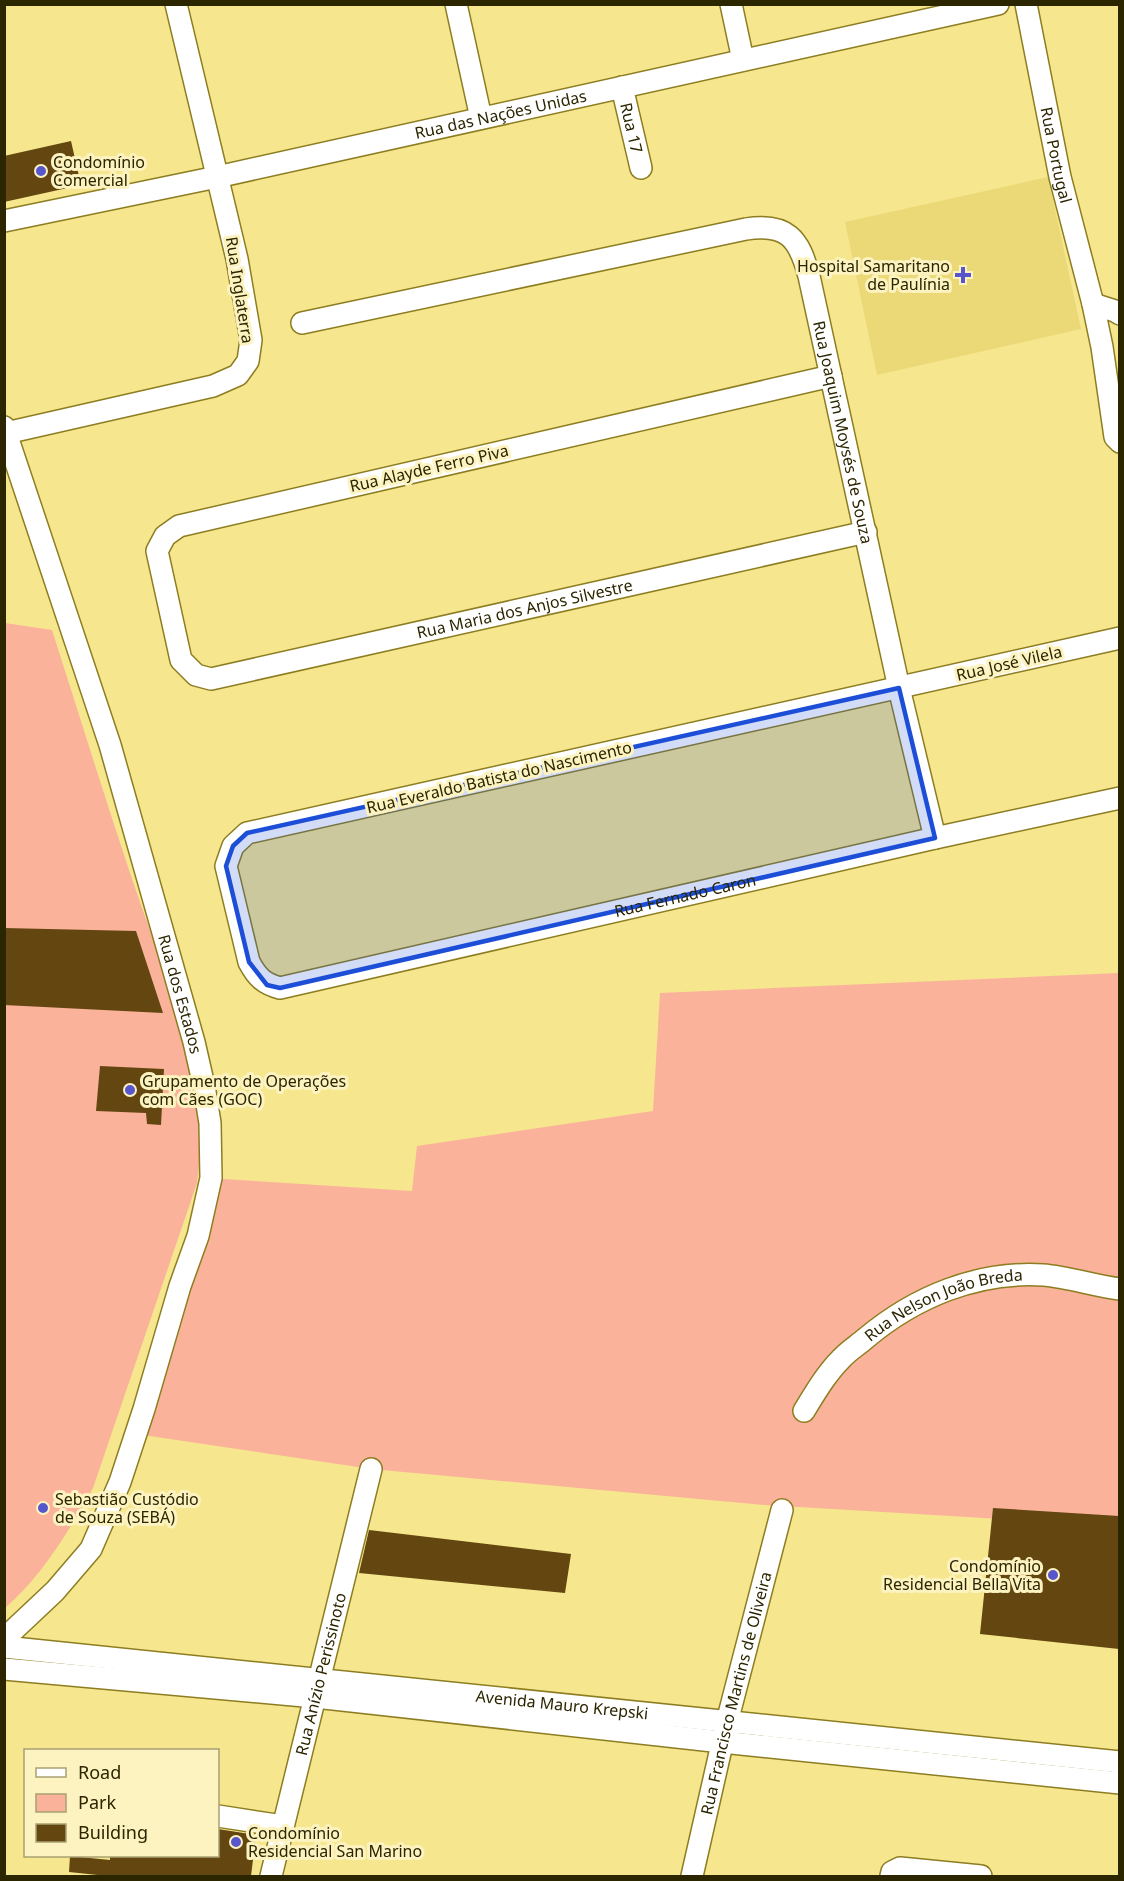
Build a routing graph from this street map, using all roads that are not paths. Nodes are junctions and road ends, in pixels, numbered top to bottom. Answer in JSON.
{"nodes":[{"id":1,"x":176,"y":4,"type":"edge"},
{"id":2,"x":456,"y":4,"type":"edge"},
{"id":3,"x":731,"y":4,"type":"edge"},
{"id":4,"x":998,"y":4,"type":"edge"},
{"id":5,"x":1026,"y":4,"type":"edge"},
{"id":6,"x":743,"y":60,"type":"junction"},
{"id":7,"x":622,"y":87,"type":"junction"},
{"id":8,"x":481,"y":118,"type":"junction"},
{"id":9,"x":640,"y":168,"type":"dead end"},
{"id":10,"x":217,"y":177,"type":"junction"},
{"id":11,"x":4,"y":221,"type":"edge"},
{"id":12,"x":1093,"y":304,"type":"junction"},
{"id":13,"x":1119,"y":314,"type":"edge"},
{"id":14,"x":302,"y":323,"type":"dead end"},
{"id":15,"x":1108,"y":349,"type":"edge"},
{"id":16,"x":831,"y":376,"type":"junction"},
{"id":17,"x":5,"y":430,"type":"edge"},
{"id":18,"x":1119,"y":442,"type":"edge"},
{"id":19,"x":866,"y":532,"type":"junction"},
{"id":20,"x":1119,"y":639,"type":"edge"},
{"id":21,"x":187,"y":668,"type":"joint"},
{"id":22,"x":899,"y":688,"type":"junction"},
{"id":23,"x":1119,"y":798,"type":"edge"},
{"id":24,"x":935,"y":838,"type":"junction"},
{"id":25,"x":255,"y":974,"type":"joint"},
{"id":26,"x":1119,"y":1290,"type":"edge"},
{"id":27,"x":804,"y":1411,"type":"dead end"},
{"id":28,"x":371,"y":1469,"type":"dead end"},
{"id":29,"x":782,"y":1510,"type":"dead end"},
{"id":30,"x":4,"y":1639,"type":"edge"},
{"id":31,"x":4,"y":1647,"type":"edge"},
{"id":32,"x":4,"y":1669,"type":"edge"},
{"id":33,"x":317,"y":1688,"type":"junction"},
{"id":34,"x":724,"y":1732,"type":"junction"},
{"id":35,"x":1119,"y":1762,"type":"edge"},
{"id":36,"x":1119,"y":1783,"type":"edge"},
{"id":37,"x":219,"y":1816,"type":"edge"},
{"id":38,"x":284,"y":1826,"type":"junction"},
{"id":39,"x":271,"y":1876,"type":"edge"},
{"id":40,"x":692,"y":1876,"type":"edge"},
{"id":41,"x":891,"y":1876,"type":"edge"},
{"id":42,"x":981,"y":1876,"type":"edge"}],
"edges":[{"from":1,"to":10,"type":"street","name":"Rua Inglaterra"},
{"from":2,"to":8,"type":"street"},
{"from":3,"to":6,"type":"street"},
{"from":4,"to":6,"type":"street","name":"Rua das Nações Unidas"},
{"from":5,"to":12,"type":"street","name":"Rua Portugal"},
{"from":6,"to":7,"type":"street","name":"Rua das Nações Unidas"},
{"from":7,"to":8,"type":"street","name":"Rua das Nações Unidas"},
{"from":7,"to":9,"type":"street","name":"Rua 17"},
{"from":8,"to":10,"type":"street","name":"Rua das Nações Unidas"},
{"from":10,"to":11,"type":"street","name":"Rua das Nações Unidas"},
{"from":10,"to":17,"type":"street","name":"Rua Inglaterra"},
{"from":12,"to":13,"type":"street"},
{"from":12,"to":15,"type":"street","name":"Rua Portugal"},
{"from":14,"to":16,"type":"street","name":"Rua Joaquim Moysés de Souza"},
{"from":15,"to":18,"type":"street","name":"Rua Portugal"},
{"from":16,"to":19,"type":"street","name":"Rua Joaquim Moysés de Souza"},
{"from":16,"to":21,"type":"street","name":"Rua Alayde Ferro Piva"},
{"from":17,"to":30,"type":"street","name":"Rua dos Estados"},
{"from":19,"to":21,"type":"street","name":"Rua Maria dos Anjos Silvestre"},
{"from":19,"to":22,"type":"street","name":"Rua Joaquim Moysés de Souza"},
{"from":20,"to":22,"type":"street","name":"Rua José Vilela"},
{"from":22,"to":24,"type":"street","name":"Rua Joaquim Moysés de Souza"},
{"from":22,"to":25,"type":"street","name":"Rua Everaldo Batista do Nascimento"},
{"from":23,"to":24,"type":"street","name":"Rua Fernado Caron"},
{"from":24,"to":25,"type":"street","name":"Rua Fernado Caron"},
{"from":26,"to":27,"type":"street","name":"Rua Nelson João Breda"},
{"from":28,"to":33,"type":"street","name":"Rua Anízio Perissinoto"},
{"from":29,"to":34,"type":"street","name":"Rua Francisco Martins de Oliveira"},
{"from":31,"to":33,"type":"street","name":"Avenida Mauro Krepski"},
{"from":32,"to":33,"type":"street","name":"Avenida Mauro Krepski"},
{"from":33,"to":34,"type":"street","name":"Avenida Mauro Krepski"},
{"from":33,"to":38,"type":"street","name":"Rua Anízio Perissinoto"},
{"from":34,"to":35,"type":"street","name":"Avenida Mauro Krepski"},
{"from":34,"to":36,"type":"street","name":"Avenida Mauro Krepski"},
{"from":34,"to":40,"type":"street","name":"Rua Francisco Martins de Oliveira"},
{"from":37,"to":38,"type":"street"},
{"from":38,"to":39,"type":"street","name":"Rua Anízio Perissinoto"},
{"from":41,"to":42,"type":"street"}]}
